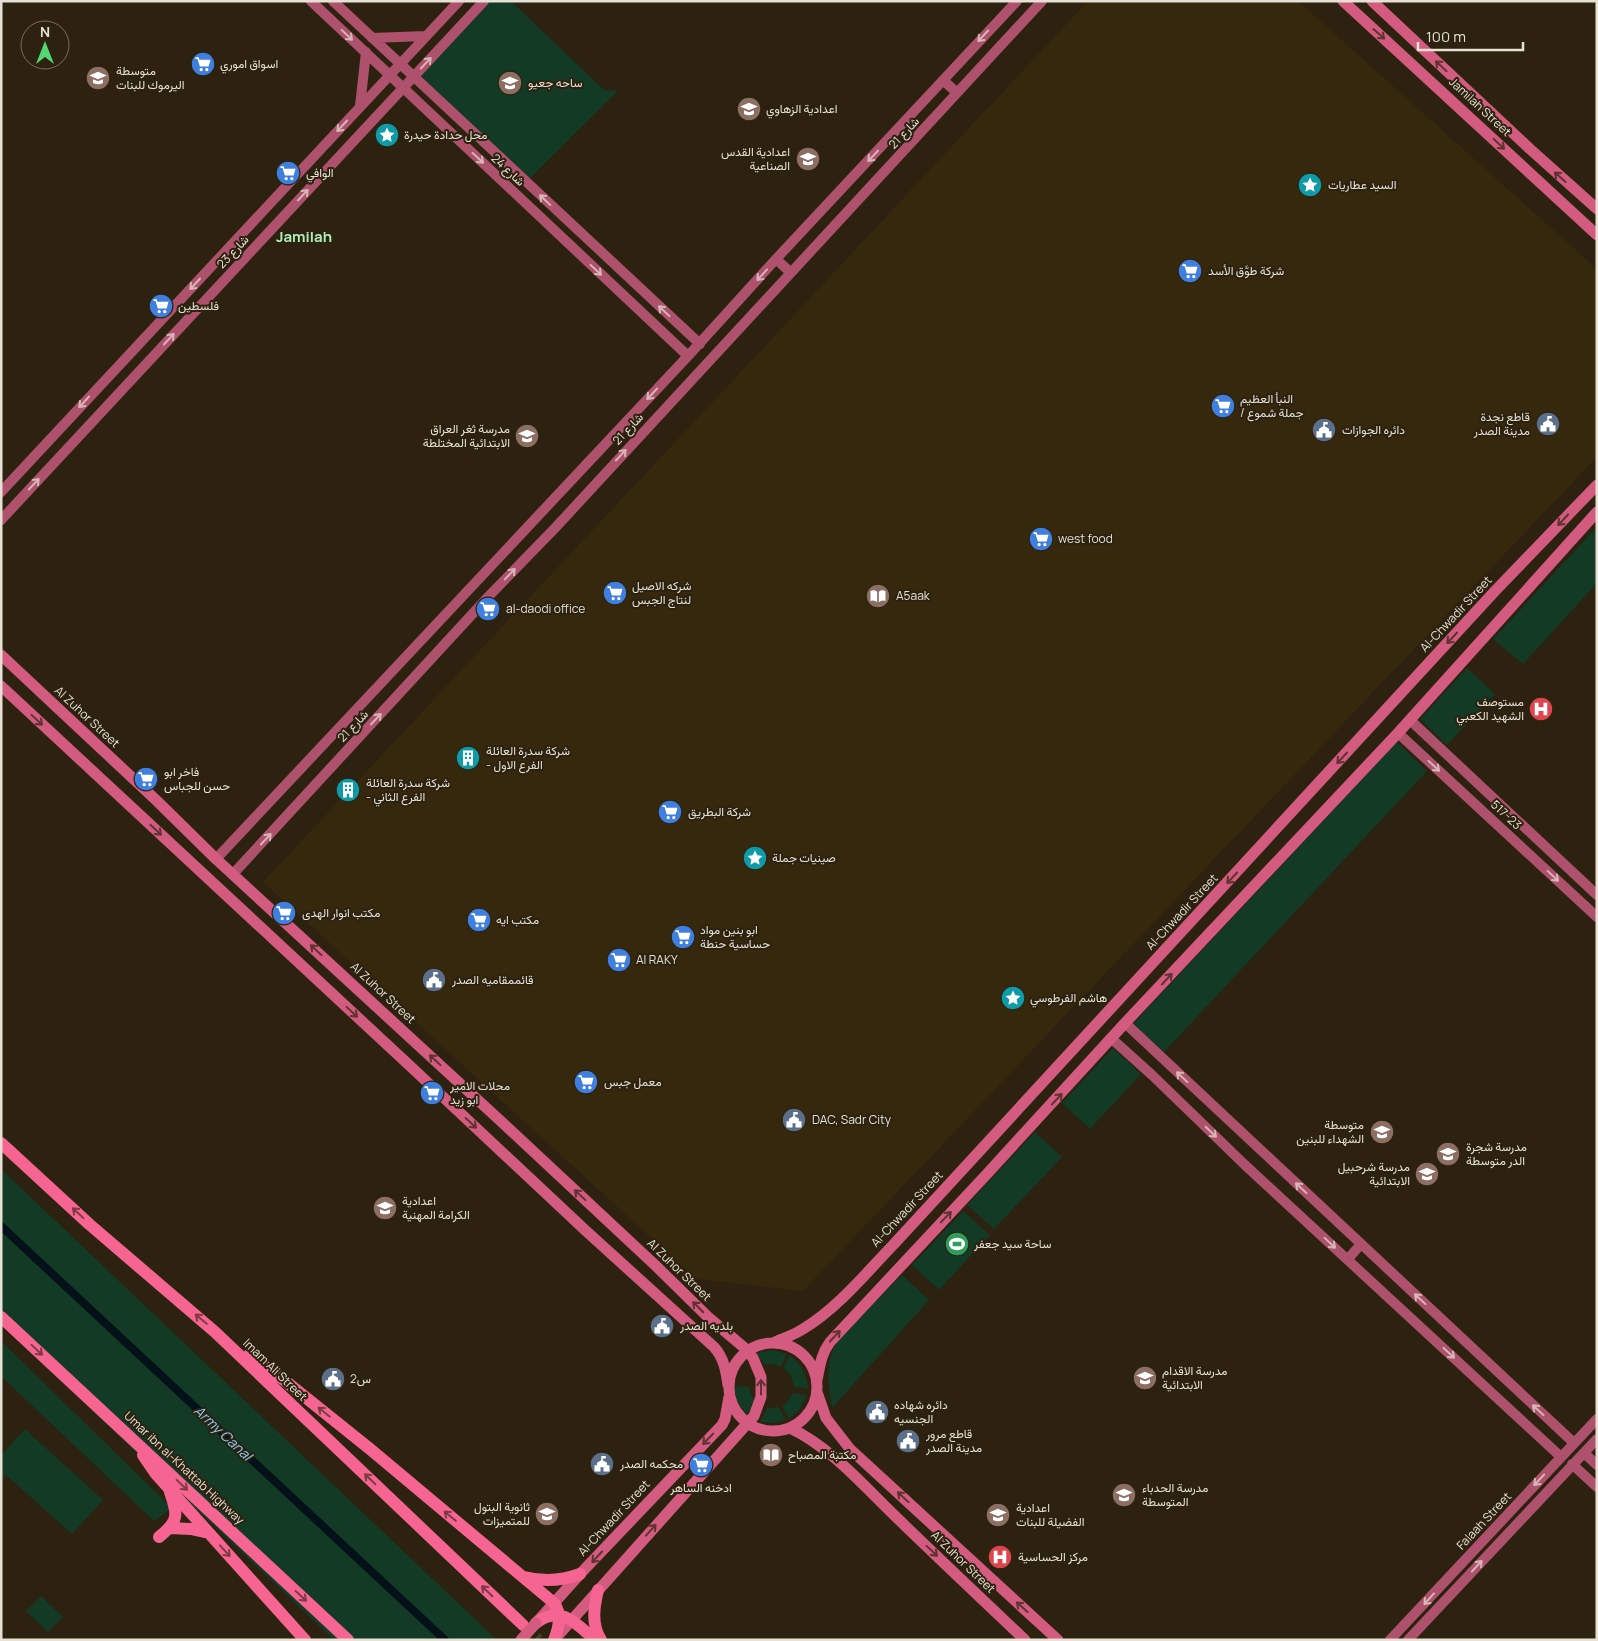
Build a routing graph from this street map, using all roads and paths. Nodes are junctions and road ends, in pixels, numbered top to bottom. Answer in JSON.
{"nodes":[{"id":1,"x":311,"y":1,"type":"edge"},
{"id":2,"x":333,"y":1,"type":"edge"},
{"id":3,"x":458,"y":1,"type":"edge"},
{"id":4,"x":484,"y":1,"type":"edge"},
{"id":5,"x":1017,"y":1,"type":"edge"},
{"id":6,"x":1042,"y":1,"type":"edge"},
{"id":7,"x":1343,"y":1,"type":"edge"},
{"id":8,"x":1372,"y":1,"type":"edge"},
{"id":9,"x":426,"y":36,"type":"junction"},
{"id":10,"x":372,"y":38,"type":"junction"},
{"id":11,"x":366,"y":52,"type":"junction"},
{"id":12,"x":400,"y":64,"type":"junction"},
{"id":13,"x":390,"y":75,"type":"junction"},
{"id":14,"x":414,"y":77,"type":"junction"},
{"id":15,"x":943,"y":80,"type":"junction"},
{"id":16,"x":403,"y":88,"type":"junction"},
{"id":17,"x":957,"y":93,"type":"junction"},
{"id":18,"x":360,"y":106,"type":"junction"},
{"id":19,"x":268,"y":206,"type":"junction"},
{"id":20,"x":1597,"y":209,"type":"edge"},
{"id":21,"x":281,"y":218,"type":"junction"},
{"id":22,"x":1597,"y":234,"type":"edge"},
{"id":23,"x":776,"y":259,"type":"junction"},
{"id":24,"x":790,"y":272,"type":"junction"},
{"id":25,"x":700,"y":344,"type":"junction"},
{"id":26,"x":137,"y":346,"type":"junction"},
{"id":27,"x":688,"y":356,"type":"junction"},
{"id":28,"x":150,"y":358,"type":"junction"},
{"id":29,"x":1597,"y":484,"type":"edge"},
{"id":30,"x":1,"y":492,"type":"edge"},
{"id":31,"x":1582,"y":500,"type":"junction"},
{"id":32,"x":1597,"y":511,"type":"edge"},
{"id":33,"x":1,"y":520,"type":"edge"},
{"id":34,"x":474,"y":584,"type":"junction"},
{"id":35,"x":489,"y":596,"type":"junction"},
{"id":36,"x":1,"y":655,"type":"edge"},
{"id":37,"x":1,"y":686,"type":"edge"},
{"id":38,"x":1410,"y":720,"type":"junction"},
{"id":39,"x":1398,"y":733,"type":"junction"},
{"id":40,"x":115,"y":762,"type":"junction"},
{"id":41,"x":100,"y":779,"type":"junction"},
{"id":42,"x":216,"y":858,"type":"junction"},
{"id":43,"x":233,"y":874,"type":"junction"},
{"id":44,"x":1597,"y":894,"type":"edge"},
{"id":45,"x":1597,"y":917,"type":"edge"},
{"id":46,"x":1125,"y":1023,"type":"junction"},
{"id":47,"x":1112,"y":1039,"type":"junction"},
{"id":48,"x":1,"y":1143,"type":"edge"},
{"id":49,"x":1361,"y":1244,"type":"junction"},
{"id":50,"x":1348,"y":1259,"type":"junction"},
{"id":51,"x":655,"y":1265,"type":"junction"},
{"id":52,"x":640,"y":1279,"type":"junction"},
{"id":53,"x":1,"y":1317,"type":"edge"},
{"id":54,"x":215,"y":1332,"type":"junction"},
{"id":55,"x":775,"y":1342,"type":"junction"},
{"id":56,"x":747,"y":1350,"type":"junction"},
{"id":57,"x":817,"y":1386,"type":"junction"},
{"id":58,"x":729,"y":1391,"type":"junction"},
{"id":59,"x":1597,"y":1419,"type":"edge"},
{"id":60,"x":748,"y":1424,"type":"junction"},
{"id":61,"x":790,"y":1428,"type":"junction"},
{"id":62,"x":126,"y":1433,"type":"junction"},
{"id":63,"x":1597,"y":1439,"type":"edge"},
{"id":64,"x":1574,"y":1443,"type":"junction"},
{"id":65,"x":1584,"y":1453,"type":"junction"},
{"id":66,"x":1561,"y":1457,"type":"junction"},
{"id":67,"x":1572,"y":1464,"type":"junction"},
{"id":68,"x":1597,"y":1465,"type":"edge"},
{"id":69,"x":169,"y":1487,"type":"junction"},
{"id":70,"x":1597,"y":1487,"type":"edge"},
{"id":71,"x":169,"y":1528,"type":"junction"},
{"id":72,"x":209,"y":1533,"type":"junction"},
{"id":73,"x":159,"y":1537,"type":"dead end"},
{"id":74,"x":580,"y":1574,"type":"junction"},
{"id":75,"x":522,"y":1576,"type":"junction"},
{"id":76,"x":598,"y":1590,"type":"junction"},
{"id":77,"x":559,"y":1616,"type":"junction"},
{"id":78,"x":536,"y":1623,"type":"joint"},
{"id":79,"x":523,"y":1625,"type":"tunnel mouth"},
{"id":80,"x":305,"y":1640,"type":"edge"},
{"id":81,"x":348,"y":1640,"type":"edge"},
{"id":82,"x":521,"y":1640,"type":"edge"},
{"id":83,"x":554,"y":1640,"type":"edge"},
{"id":84,"x":595,"y":1640,"type":"edge"},
{"id":85,"x":600,"y":1640,"type":"edge"},
{"id":86,"x":1025,"y":1640,"type":"edge"},
{"id":87,"x":1058,"y":1640,"type":"edge"},
{"id":88,"x":1390,"y":1640,"type":"edge"},
{"id":89,"x":1408,"y":1640,"type":"edge"}],
"edges":[{"from":1,"to":11,"type":"street","name":"شارع 24","one_way":true},
{"from":2,"to":10,"type":"street","name":"شارع 24"},
{"from":3,"to":9,"type":"street","name":"شارع 23"},
{"from":14,"to":4,"type":"street","name":"شارع 23","one_way":true},
{"from":5,"to":15,"type":"street","name":"شارع 21","one_way":true},
{"from":6,"to":17,"type":"street","name":"شارع 21"},
{"from":7,"to":22,"type":"main road","name":"Jamilah Street","one_way":true},
{"from":20,"to":8,"type":"main road","name":"Jamilah Street","one_way":true},
{"from":9,"to":10,"type":"street"},
{"from":9,"to":12,"type":"street","name":"شارع 23"},
{"from":10,"to":12,"type":"street","name":"شارع 24"},
{"from":11,"to":13,"type":"street","name":"شارع 24"},
{"from":11,"to":18,"type":"street"},
{"from":12,"to":13,"type":"street","name":"شارع 23"},
{"from":12,"to":14,"type":"street","name":"شارع 24"},
{"from":13,"to":16,"type":"street","name":"شارع 24"},
{"from":13,"to":18,"type":"street","name":"شارع 23"},
{"from":14,"to":16,"type":"street","name":"شارع 23"},
{"from":25,"to":14,"type":"street","name":"شارع 24","one_way":true},
{"from":15,"to":17,"type":"street"},
{"from":15,"to":23,"type":"street","name":"شارع 21","one_way":true},
{"from":21,"to":16,"type":"street","name":"شارع 23","one_way":true},
{"from":16,"to":27,"type":"street","name":"شارع 24","one_way":true},
{"from":17,"to":24,"type":"street","name":"شارع 21"},
{"from":18,"to":19,"type":"street","name":"شارع 23","one_way":true},
{"from":19,"to":21,"type":"street"},
{"from":19,"to":26,"type":"street","name":"شارع 23","one_way":true},
{"from":28,"to":21,"type":"street","name":"شارع 23","one_way":true},
{"from":23,"to":24,"type":"street"},
{"from":23,"to":25,"type":"street","name":"شارع 21","one_way":true},
{"from":35,"to":24,"type":"street","name":"شارع 21","one_way":true},
{"from":25,"to":27,"type":"street","name":"شارع 21"},
{"from":26,"to":28,"type":"street"},
{"from":26,"to":30,"type":"street","name":"شارع 23","one_way":true},
{"from":27,"to":34,"type":"street","name":"شارع 21","one_way":true},
{"from":33,"to":28,"type":"street","name":"شارع 23","one_way":true},
{"from":29,"to":31,"type":"main road","name":"Al-Chwadir Street"},
{"from":31,"to":32,"type":"main road"},
{"from":31,"to":55,"type":"main road","name":"Al-Chwadir Street","one_way":true},
{"from":32,"to":38,"type":"main road"},
{"from":34,"to":35,"type":"street"},
{"from":34,"to":42,"type":"street","name":"شارع 21"},
{"from":43,"to":35,"type":"street","name":"شارع 21","one_way":true},
{"from":36,"to":40,"type":"main road","name":"Al Zuhor Street"},
{"from":37,"to":41,"type":"main road","one_way":true},
{"from":38,"to":39,"type":"main road"},
{"from":38,"to":44,"type":"street","name":"517-23"},
{"from":39,"to":45,"type":"street","name":"517-23","one_way":true},
{"from":46,"to":39,"type":"main road","one_way":true},
{"from":40,"to":41,"type":"main road"},
{"from":40,"to":42,"type":"main road","name":"Al Zuhor Street"},
{"from":41,"to":52,"type":"main road","one_way":true},
{"from":42,"to":43,"type":"main road","name":"Al Zuhor Street"},
{"from":51,"to":43,"type":"main road","name":"Al Zuhor Street","one_way":true},
{"from":46,"to":47,"type":"main road"},
{"from":49,"to":46,"type":"street","one_way":true},
{"from":47,"to":50,"type":"street","one_way":true},
{"from":57,"to":47,"type":"main road","one_way":true},
{"from":54,"to":48,"type":"highway","name":"Imam Ali Street","one_way":true},
{"from":49,"to":50,"type":"street"},
{"from":64,"to":49,"type":"street","one_way":true},
{"from":50,"to":66,"type":"street","one_way":true},
{"from":51,"to":52,"type":"main road"},
{"from":56,"to":51,"type":"main road","name":"Al Zuhor Street","one_way":true},
{"from":52,"to":58,"type":"main road"},
{"from":53,"to":62,"type":"highway","name":"Umar ibn al-Khattab Highway","one_way":true},
{"from":75,"to":54,"type":"highway","one_way":true},
{"from":79,"to":54,"type":"highway","name":"Imam Ali Street","one_way":true},
{"from":55,"to":56,"type":"main road","name":"Al-Chwadir Street"},
{"from":55,"to":57,"type":"main road","name":"Al Zuhor Street"},
{"from":56,"to":58,"type":"main road","name":"Al-Chwadir Street"},
{"from":60,"to":56,"type":"main road","one_way":true},
{"from":57,"to":61,"type":"main road"},
{"from":87,"to":57,"type":"main road","name":"Al Zuhor Street","one_way":true},
{"from":58,"to":60,"type":"main road"},
{"from":58,"to":74,"type":"main road","name":"Al-Chwadir Street","one_way":true},
{"from":59,"to":64,"type":"street","name":"Falaah Street"},
{"from":60,"to":61,"type":"main road"},
{"from":76,"to":60,"type":"main road","one_way":true},
{"from":61,"to":86,"type":"main road","name":"Al Zuhor Street","one_way":true},
{"from":62,"to":69,"type":"highway"},
{"from":62,"to":81,"type":"highway","name":"Umar ibn al-Khattab Highway","one_way":true},
{"from":63,"to":65,"type":"street","name":"Falaah Street"},
{"from":64,"to":66,"type":"street","name":"Falaah Street"},
{"from":65,"to":67,"type":"street","name":"Falaah Street"},
{"from":65,"to":68,"type":"street"},
{"from":66,"to":88,"type":"street","name":"Falaah Street","one_way":true},
{"from":67,"to":70,"type":"street"},
{"from":89,"to":67,"type":"street","name":"Falaah Street","one_way":true},
{"from":69,"to":71,"type":"highway"},
{"from":69,"to":72,"type":"highway"},
{"from":71,"to":72,"type":"highway"},
{"from":71,"to":73,"type":"highway"},
{"from":72,"to":80,"type":"highway","one_way":true},
{"from":74,"to":75,"type":"highway"},
{"from":74,"to":77,"type":"main road","name":"Al-Chwadir Street"},
{"from":75,"to":77,"type":"highway"},
{"from":76,"to":77,"type":"main road"},
{"from":76,"to":85,"type":"highway"},
{"from":77,"to":78,"type":"highway"},
{"from":77,"to":83,"type":"highway"},
{"from":77,"to":84,"type":"highway"},
{"from":78,"to":82,"type":"main road","bridge":true}]}
